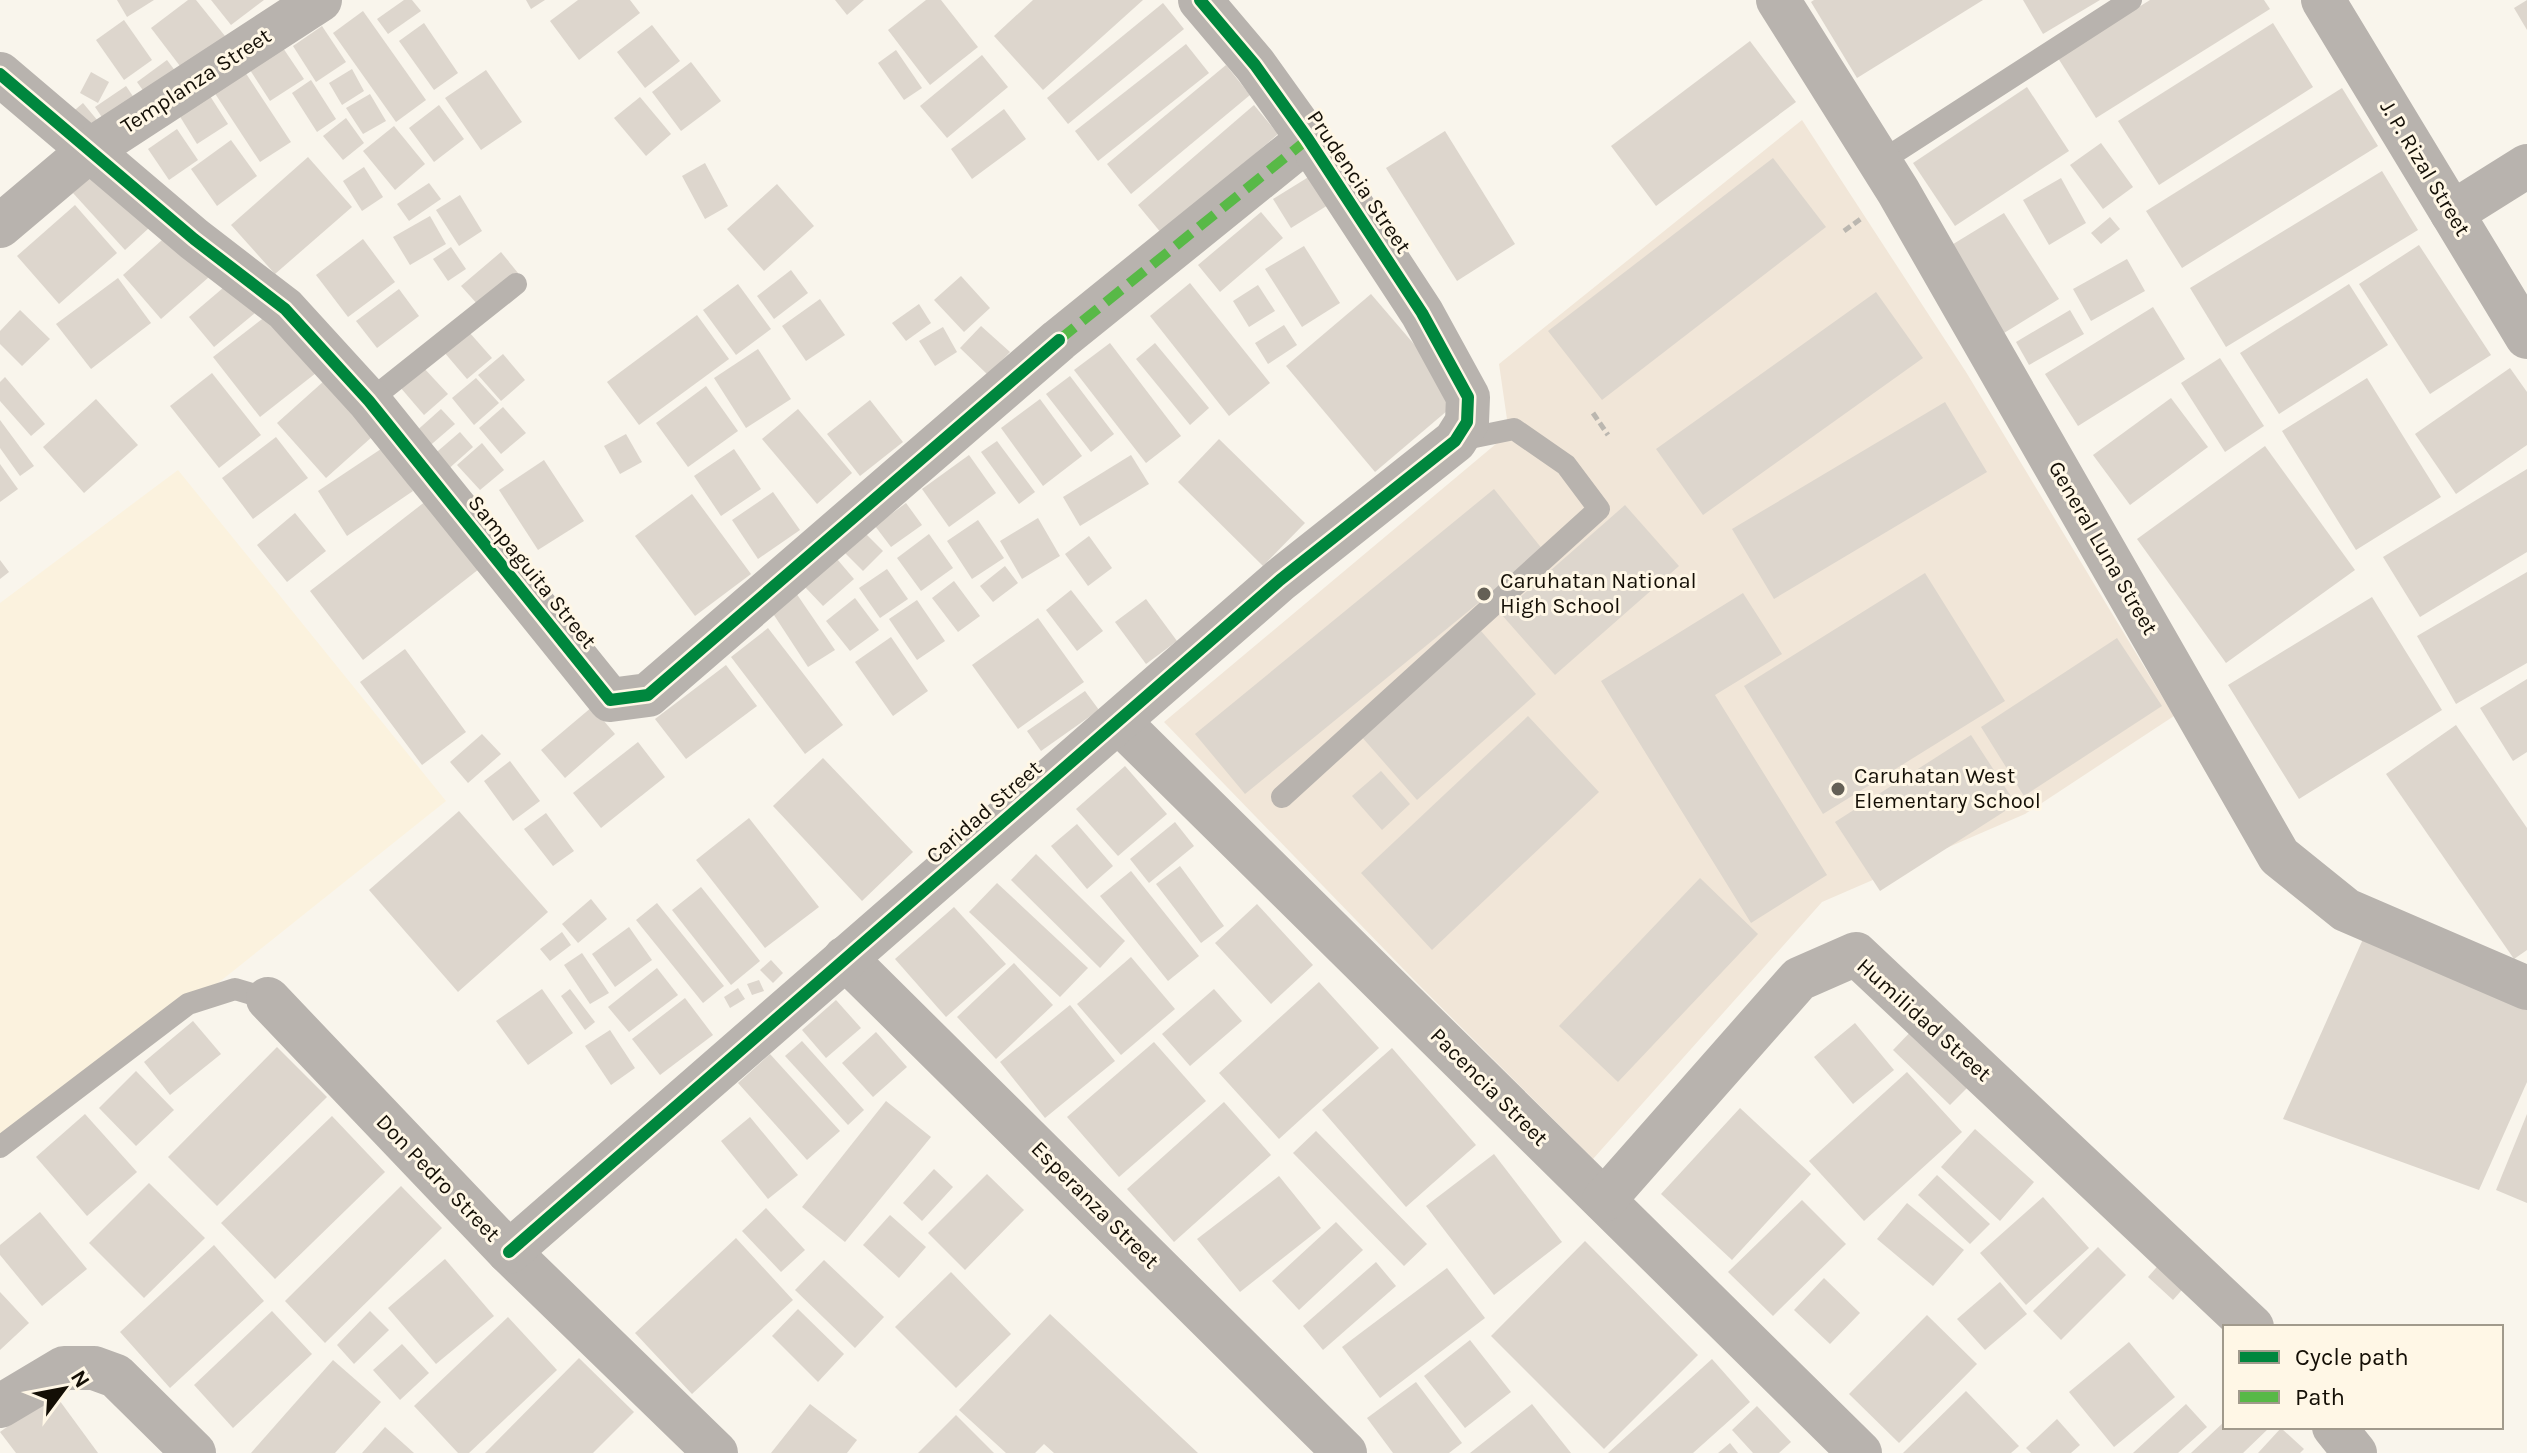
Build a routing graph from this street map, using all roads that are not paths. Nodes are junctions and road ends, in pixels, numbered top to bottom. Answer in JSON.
{"nodes":[{"id":1,"x":320,"y":0,"type":"edge"},
{"id":2,"x":1200,"y":0,"type":"edge"},
{"id":3,"x":1778,"y":0,"type":"edge"},
{"id":4,"x":2131,"y":0,"type":"edge"},
{"id":5,"x":2323,"y":0,"type":"edge"},
{"id":6,"x":0,"y":74,"type":"edge"},
{"id":7,"x":1308,"y":139,"type":"junction"},
{"id":8,"x":90,"y":150,"type":"junction"},
{"id":9,"x":1880,"y":162,"type":"junction"},
{"id":10,"x":2527,"y":166,"type":"edge"},
{"id":11,"x":2452,"y":213,"type":"junction"},
{"id":12,"x":0,"y":226,"type":"edge"},
{"id":13,"x":516,"y":284,"type":"dead end"},
{"id":14,"x":2527,"y":337,"type":"edge"},
{"id":15,"x":369,"y":401,"type":"junction"},
{"id":16,"x":1455,"y":441,"type":"junction"},
{"id":17,"x":1119,"y":722,"type":"junction"},
{"id":18,"x":1282,"y":797,"type":"dead end"},
{"id":19,"x":845,"y":958,"type":"junction"},
{"id":20,"x":2527,"y":988,"type":"edge"},
{"id":21,"x":268,"y":999,"type":"joint"},
{"id":22,"x":0,"y":1147,"type":"edge"},
{"id":23,"x":1604,"y":1200,"type":"junction"},
{"id":24,"x":509,"y":1252,"type":"junction"},
{"id":25,"x":2250,"y":1325,"type":"edge"},
{"id":26,"x":0,"y":1406,"type":"edge"},
{"id":27,"x":2336,"y":1429,"type":"edge"},
{"id":28,"x":194,"y":1453,"type":"edge"},
{"id":29,"x":716,"y":1453,"type":"edge"},
{"id":30,"x":1345,"y":1453,"type":"edge"},
{"id":31,"x":1860,"y":1453,"type":"edge"},
{"id":32,"x":2355,"y":1453,"type":"edge"}],
"edges":[{"from":1,"to":8,"type":"street","name":"Templanza Street"},
{"from":2,"to":7,"type":"street","name":"Prudencia Street"},
{"from":3,"to":9,"type":"street","name":"General Luna Street"},
{"from":4,"to":9,"type":"lane"},
{"from":5,"to":11,"type":"street","name":"J. P. Rizal Street"},
{"from":6,"to":8,"type":"street","name":"Sampaguita Street"},
{"from":7,"to":15,"type":"street","name":"Sampaguita Street"},
{"from":7,"to":16,"type":"street","name":"Prudencia Street"},
{"from":8,"to":12,"type":"street","name":"Templanza Street"},
{"from":8,"to":15,"type":"street","name":"Sampaguita Street"},
{"from":9,"to":20,"type":"street","name":"General Luna Street"},
{"from":10,"to":11,"type":"street"},
{"from":11,"to":14,"type":"street","name":"J. P. Rizal Street"},
{"from":13,"to":15,"type":"lane"},
{"from":16,"to":17,"type":"street","name":"Caridad Street"},
{"from":16,"to":18,"type":"lane"},
{"from":17,"to":19,"type":"street","name":"Caridad Street"},
{"from":17,"to":23,"type":"street","name":"Pacencia Street"},
{"from":19,"to":24,"type":"street","name":"Caridad Street"},
{"from":19,"to":30,"type":"street","name":"Esperanza Street"},
{"from":21,"to":22,"type":"lane"},
{"from":21,"to":24,"type":"street","name":"Don Pedro Street"},
{"from":23,"to":25,"type":"street","name":"Humilidad Street"},
{"from":23,"to":31,"type":"street","name":"Pacencia Street"},
{"from":24,"to":29,"type":"street","name":"Don Pedro Street"},
{"from":26,"to":28,"type":"street"},
{"from":27,"to":32,"type":"street"}]}
